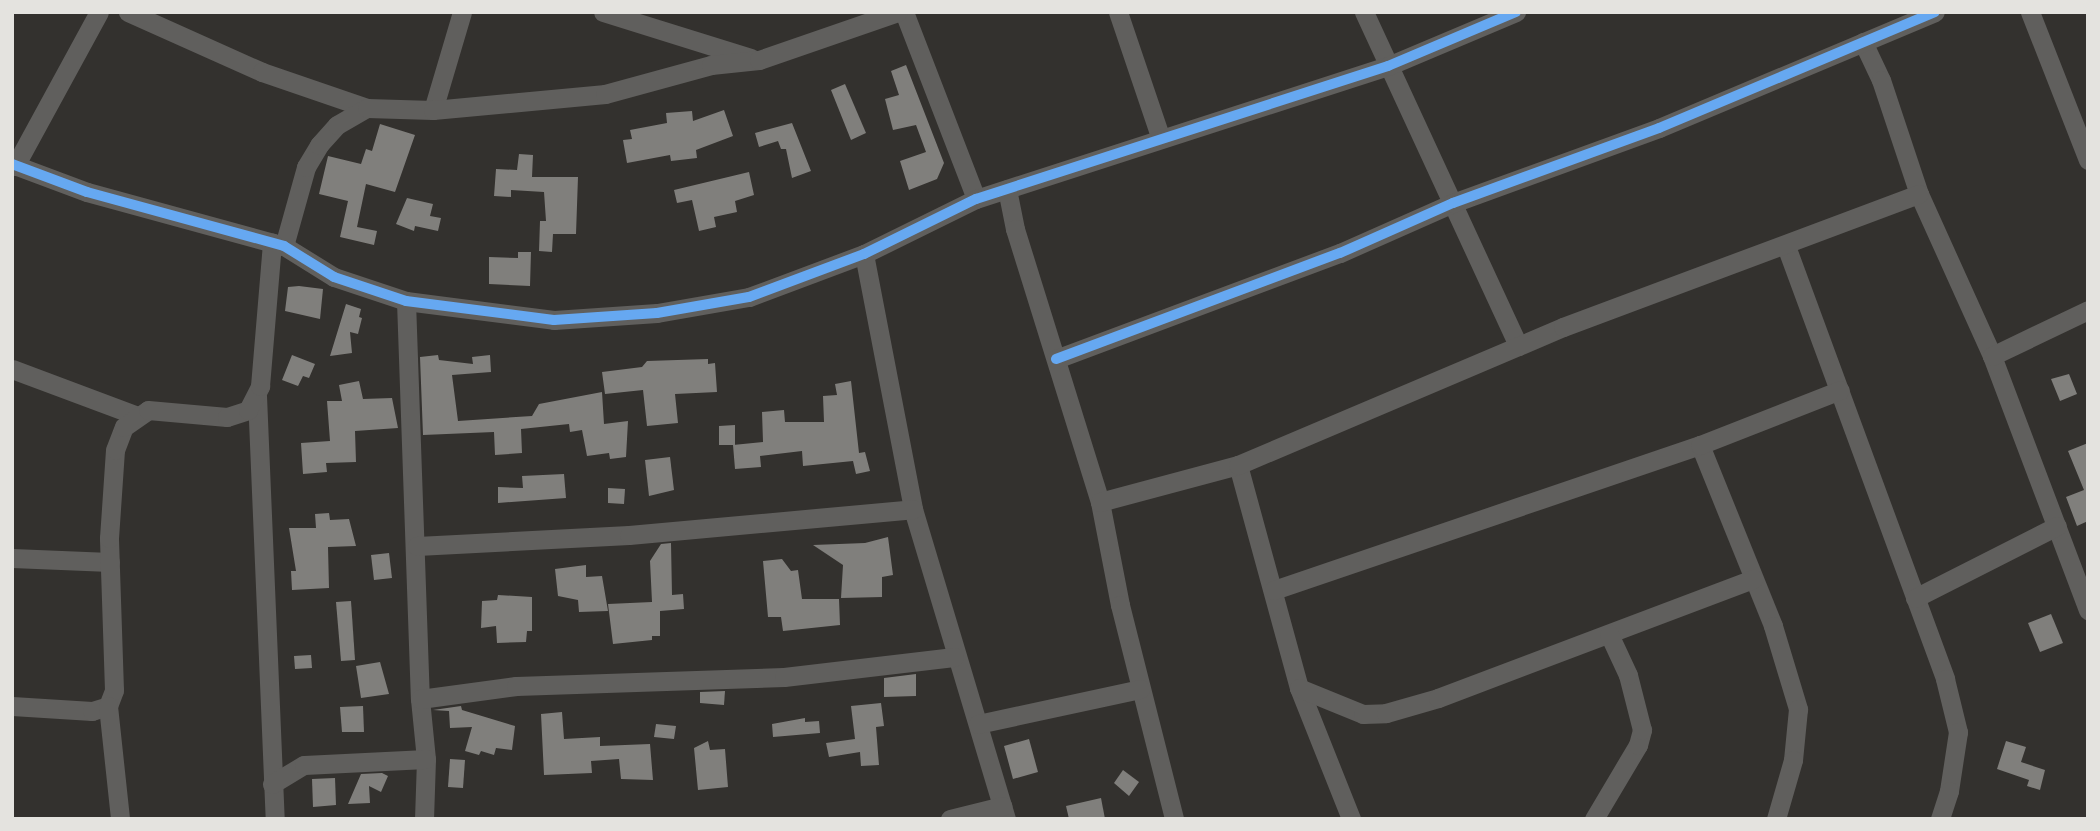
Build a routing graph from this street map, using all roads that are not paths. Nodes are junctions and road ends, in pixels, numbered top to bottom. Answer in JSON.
{"nodes":[{"id":1,"x":99,"y":12,"type":"edge"},
{"id":2,"x":128,"y":12,"type":"edge"},
{"id":3,"x":462,"y":12,"type":"edge"},
{"id":4,"x":603,"y":12,"type":"edge"},
{"id":5,"x":898,"y":12,"type":"edge"},
{"id":6,"x":904,"y":12,"type":"edge"},
{"id":7,"x":1118,"y":12,"type":"edge"},
{"id":8,"x":1364,"y":12,"type":"edge"},
{"id":9,"x":1516,"y":12,"type":"edge"},
{"id":10,"x":1935,"y":12,"type":"edge"},
{"id":11,"x":2029,"y":12,"type":"edge"},
{"id":12,"x":1863,"y":42,"type":"junction"},
{"id":13,"x":759,"y":60,"type":"junction"},
{"id":14,"x":1388,"y":65,"type":"junction"},
{"id":15,"x":367,"y":108,"type":"junction"},
{"id":16,"x":433,"y":110,"type":"junction"},
{"id":17,"x":1160,"y":135,"type":"junction"},
{"id":18,"x":2088,"y":160,"type":"edge"},
{"id":19,"x":14,"y":165,"type":"edge"},
{"id":20,"x":1007,"y":189,"type":"junction"},
{"id":21,"x":1919,"y":194,"type":"junction"},
{"id":22,"x":976,"y":199,"type":"junction"},
{"id":23,"x":1453,"y":203,"type":"junction"},
{"id":24,"x":278,"y":245,"type":"junction"},
{"id":25,"x":1786,"y":246,"type":"junction"},
{"id":26,"x":864,"y":254,"type":"junction"},
{"id":27,"x":406,"y":301,"type":"junction"},
{"id":28,"x":2088,"y":310,"type":"edge"},
{"id":29,"x":1518,"y":346,"type":"junction"},
{"id":30,"x":1992,"y":356,"type":"junction"},
{"id":31,"x":1056,"y":359,"type":"junction"},
{"id":32,"x":12,"y":369,"type":"edge"},
{"id":33,"x":1840,"y":390,"type":"junction"},
{"id":34,"x":257,"y":396,"type":"junction"},
{"id":35,"x":135,"y":415,"type":"junction"},
{"id":36,"x":1700,"y":445,"type":"junction"},
{"id":37,"x":1238,"y":465,"type":"junction"},
{"id":38,"x":1100,"y":502,"type":"junction"},
{"id":39,"x":913,"y":509,"type":"junction"},
{"id":40,"x":2057,"y":526,"type":"junction"},
{"id":41,"x":417,"y":547,"type":"junction"},
{"id":42,"x":12,"y":558,"type":"edge"},
{"id":43,"x":110,"y":562,"type":"junction"},
{"id":44,"x":1753,"y":579,"type":"junction"},
{"id":45,"x":1274,"y":590,"type":"junction"},
{"id":46,"x":1915,"y":598,"type":"junction"},
{"id":47,"x":2088,"y":610,"type":"edge"},
{"id":48,"x":1609,"y":634,"type":"junction"},
{"id":49,"x":954,"y":657,"type":"junction"},
{"id":50,"x":1299,"y":688,"type":"junction"},
{"id":51,"x":1140,"y":689,"type":"junction"},
{"id":52,"x":420,"y":699,"type":"junction"},
{"id":53,"x":12,"y":706,"type":"edge"},
{"id":54,"x":108,"y":706,"type":"junction"},
{"id":55,"x":978,"y":724,"type":"junction"},
{"id":56,"x":426,"y":759,"type":"junction"},
{"id":57,"x":272,"y":784,"type":"junction"},
{"id":58,"x":1004,"y":813,"type":"edge"},
{"id":59,"x":120,"y":819,"type":"edge"},
{"id":60,"x":275,"y":819,"type":"edge"},
{"id":61,"x":424,"y":819,"type":"edge"},
{"id":62,"x":950,"y":819,"type":"edge"},
{"id":63,"x":1174,"y":819,"type":"edge"},
{"id":64,"x":1351,"y":819,"type":"edge"},
{"id":65,"x":1594,"y":819,"type":"edge"},
{"id":66,"x":1776,"y":819,"type":"edge"},
{"id":67,"x":1940,"y":819,"type":"edge"}],
"edges":[{"from":1,"to":19,"type":"street"},
{"from":2,"to":15,"type":"street"},
{"from":3,"to":16,"type":"street"},
{"from":4,"to":13,"type":"street"},
{"from":5,"to":13,"type":"street"},
{"from":6,"to":22,"type":"street"},
{"from":7,"to":17,"type":"street"},
{"from":8,"to":14,"type":"street"},
{"from":9,"to":14,"type":"street"},
{"from":10,"to":12,"type":"street"},
{"from":11,"to":18,"type":"street"},
{"from":12,"to":21,"type":"street"},
{"from":12,"to":23,"type":"street"},
{"from":13,"to":16,"type":"street"},
{"from":14,"to":17,"type":"street"},
{"from":14,"to":23,"type":"street"},
{"from":15,"to":16,"type":"street"},
{"from":15,"to":24,"type":"street"},
{"from":17,"to":20,"type":"street"},
{"from":19,"to":24,"type":"street"},
{"from":20,"to":22,"type":"street"},
{"from":20,"to":31,"type":"street"},
{"from":21,"to":25,"type":"street"},
{"from":21,"to":30,"type":"street"},
{"from":22,"to":26,"type":"street"},
{"from":23,"to":29,"type":"street"},
{"from":23,"to":31,"type":"street"},
{"from":24,"to":27,"type":"street"},
{"from":24,"to":34,"type":"street"},
{"from":25,"to":29,"type":"street"},
{"from":25,"to":33,"type":"street"},
{"from":26,"to":27,"type":"street"},
{"from":26,"to":39,"type":"street"},
{"from":27,"to":41,"type":"street"},
{"from":28,"to":30,"type":"street"},
{"from":29,"to":37,"type":"street"},
{"from":30,"to":40,"type":"street"},
{"from":31,"to":38,"type":"street"},
{"from":32,"to":35,"type":"street"},
{"from":33,"to":36,"type":"street"},
{"from":33,"to":46,"type":"street"},
{"from":34,"to":35,"type":"street"},
{"from":34,"to":57,"type":"street"},
{"from":35,"to":43,"type":"street"},
{"from":36,"to":44,"type":"street"},
{"from":36,"to":45,"type":"street"},
{"from":37,"to":38,"type":"street"},
{"from":37,"to":45,"type":"street"},
{"from":38,"to":51,"type":"street"},
{"from":39,"to":41,"type":"street"},
{"from":39,"to":49,"type":"street"},
{"from":40,"to":46,"type":"street"},
{"from":40,"to":47,"type":"street"},
{"from":41,"to":52,"type":"street"},
{"from":42,"to":43,"type":"street"},
{"from":43,"to":54,"type":"street"},
{"from":44,"to":48,"type":"street"},
{"from":44,"to":66,"type":"street"},
{"from":45,"to":50,"type":"street"},
{"from":46,"to":67,"type":"street"},
{"from":48,"to":50,"type":"street"},
{"from":48,"to":65,"type":"street"},
{"from":49,"to":52,"type":"street"},
{"from":49,"to":55,"type":"street"},
{"from":50,"to":64,"type":"street"},
{"from":51,"to":55,"type":"street"},
{"from":51,"to":63,"type":"street"},
{"from":52,"to":56,"type":"street"},
{"from":53,"to":54,"type":"street"},
{"from":54,"to":59,"type":"street"},
{"from":55,"to":58,"type":"street"},
{"from":56,"to":57,"type":"street"},
{"from":56,"to":61,"type":"street"},
{"from":57,"to":60,"type":"street"},
{"from":58,"to":62,"type":"street"}]}
